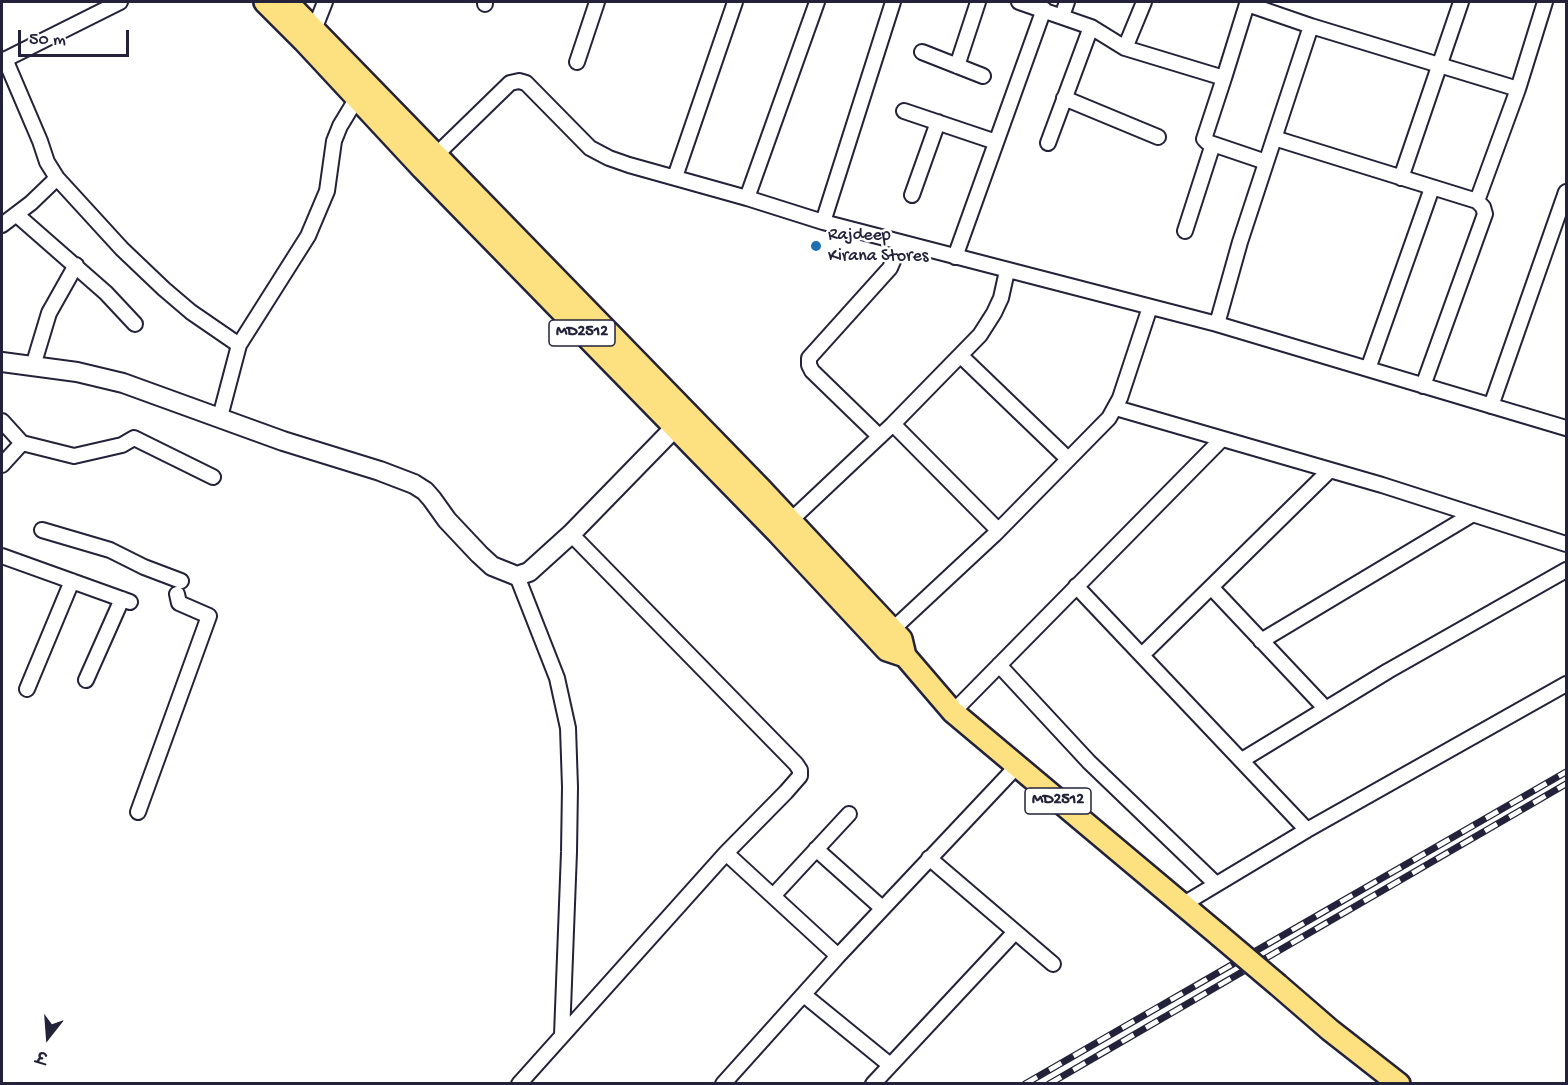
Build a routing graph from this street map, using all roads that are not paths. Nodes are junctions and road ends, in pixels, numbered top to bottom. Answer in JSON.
{"nodes":[{"id":1,"x":120,"y":2,"type":"edge"},
{"id":2,"x":265,"y":2,"type":"edge"},
{"id":3,"x":287,"y":2,"type":"edge"},
{"id":4,"x":325,"y":2,"type":"edge"},
{"id":5,"x":597,"y":2,"type":"edge"},
{"id":6,"x":735,"y":2,"type":"edge"},
{"id":7,"x":817,"y":2,"type":"edge"},
{"id":8,"x":893,"y":2,"type":"edge"},
{"id":9,"x":978,"y":2,"type":"edge"},
{"id":10,"x":1019,"y":2,"type":"edge"},
{"id":11,"x":1066,"y":2,"type":"edge"},
{"id":12,"x":1144,"y":2,"type":"edge"},
{"id":13,"x":1461,"y":2,"type":"edge"},
{"id":14,"x":1545,"y":2,"type":"edge"},
{"id":15,"x":1247,"y":3,"type":"edge"},
{"id":16,"x":1044,"y":9,"type":"junction"},
{"id":17,"x":1062,"y":16,"type":"junction"},
{"id":18,"x":1311,"y":26,"type":"junction"},
{"id":19,"x":1091,"y":27,"type":"junction"},
{"id":20,"x":314,"y":30,"type":"junction"},
{"id":21,"x":1125,"y":48,"type":"junction"},
{"id":22,"x":922,"y":52,"type":"dead end"},
{"id":23,"x":3,"y":60,"type":"edge"},
{"id":24,"x":577,"y":62,"type":"dead end"},
{"id":25,"x":1439,"y":65,"type":"junction"},
{"id":26,"x":957,"y":66,"type":"junction"},
{"id":27,"x":983,"y":76,"type":"dead end"},
{"id":28,"x":1224,"y":78,"type":"junction"},
{"id":29,"x":1518,"y":88,"type":"junction"},
{"id":30,"x":362,"y":91,"type":"junction"},
{"id":31,"x":1064,"y":98,"type":"junction"},
{"id":32,"x":904,"y":111,"type":"dead end"},
{"id":33,"x":938,"y":122,"type":"junction"},
{"id":34,"x":1158,"y":137,"type":"dead end"},
{"id":35,"x":1274,"y":138,"type":"junction"},
{"id":36,"x":996,"y":142,"type":"junction"},
{"id":37,"x":1047,"y":143,"type":"dead end"},
{"id":38,"x":1214,"y":144,"type":"junction"},
{"id":39,"x":436,"y":155,"type":"junction"},
{"id":40,"x":1266,"y":162,"type":"junction"},
{"id":41,"x":675,"y":177,"type":"junction"},
{"id":42,"x":57,"y":178,"type":"junction"},
{"id":43,"x":1401,"y":178,"type":"junction"},
{"id":44,"x":1432,"y":188,"type":"junction"},
{"id":45,"x":1566,"y":192,"type":"edge"},
{"id":46,"x":912,"y":195,"type":"dead end"},
{"id":47,"x":747,"y":198,"type":"junction"},
{"id":48,"x":1477,"y":201,"type":"junction"},
{"id":49,"x":16,"y":215,"type":"junction"},
{"id":50,"x":823,"y":222,"type":"junction"},
{"id":51,"x":2,"y":225,"type":"edge"},
{"id":52,"x":1185,"y":231,"type":"dead end"},
{"id":53,"x":901,"y":243,"type":"junction"},
{"id":54,"x":955,"y":257,"type":"junction"},
{"id":55,"x":76,"y":265,"type":"junction"},
{"id":56,"x":1007,"y":271,"type":"junction"},
{"id":57,"x":1150,"y":307,"type":"junction"},
{"id":58,"x":135,"y":324,"type":"dead end"},
{"id":59,"x":1217,"y":324,"type":"junction"},
{"id":60,"x":239,"y":345,"type":"junction"},
{"id":61,"x":961,"y":356,"type":"junction"},
{"id":62,"x":2,"y":362,"type":"edge"},
{"id":63,"x":33,"y":366,"type":"junction"},
{"id":64,"x":1368,"y":369,"type":"junction"},
{"id":65,"x":1423,"y":386,"type":"junction"},
{"id":66,"x":1491,"y":406,"type":"junction"},
{"id":67,"x":1116,"y":408,"type":"junction"},
{"id":68,"x":220,"y":417,"type":"junction"},
{"id":69,"x":2,"y":421,"type":"edge"},
{"id":70,"x":682,"y":421,"type":"junction"},
{"id":71,"x":893,"y":424,"type":"junction"},
{"id":72,"x":1566,"y":428,"type":"edge"},
{"id":73,"x":879,"y":436,"type":"junction"},
{"id":74,"x":1221,"y":440,"type":"junction"},
{"id":75,"x":22,"y":442,"type":"junction"},
{"id":76,"x":1068,"y":459,"type":"junction"},
{"id":77,"x":2,"y":465,"type":"edge"},
{"id":78,"x":1330,"y":470,"type":"junction"},
{"id":79,"x":213,"y":477,"type":"dead end"},
{"id":80,"x":1473,"y":514,"type":"junction"},
{"id":81,"x":790,"y":521,"type":"junction"},
{"id":82,"x":42,"y":530,"type":"dead end"},
{"id":83,"x":998,"y":530,"type":"junction"},
{"id":84,"x":571,"y":534,"type":"junction"},
{"id":85,"x":1566,"y":544,"type":"edge"},
{"id":86,"x":2,"y":556,"type":"edge"},
{"id":87,"x":1566,"y":570,"type":"edge"},
{"id":88,"x":517,"y":576,"type":"junction"},
{"id":89,"x":72,"y":581,"type":"junction"},
{"id":90,"x":1076,"y":586,"type":"junction"},
{"id":91,"x":1211,"y":587,"type":"junction"},
{"id":92,"x":892,"y":630,"type":"junction"},
{"id":93,"x":1261,"y":641,"type":"junction"},
{"id":94,"x":1142,"y":655,"type":"junction"},
{"id":95,"x":905,"y":656,"type":"junction"},
{"id":96,"x":999,"y":665,"type":"junction"},
{"id":97,"x":86,"y":680,"type":"dead end"},
{"id":98,"x":1566,"y":684,"type":"edge"},
{"id":99,"x":27,"y":689,"type":"dead end"},
{"id":100,"x":1326,"y":709,"type":"junction"},
{"id":101,"x":953,"y":712,"type":"junction"},
{"id":102,"x":1242,"y":760,"type":"junction"},
{"id":103,"x":1017,"y":766,"type":"junction"},
{"id":104,"x":138,"y":812,"type":"dead end"},
{"id":105,"x":849,"y":814,"type":"dead end"},
{"id":106,"x":1308,"y":830,"type":"junction"},
{"id":107,"x":816,"y":849,"type":"junction"},
{"id":108,"x":726,"y":853,"type":"junction"},
{"id":109,"x":929,"y":858,"type":"junction"},
{"id":110,"x":1216,"y":884,"type":"junction"},
{"id":111,"x":773,"y":896,"type":"junction"},
{"id":112,"x":1182,"y":905,"type":"junction"},
{"id":113,"x":882,"y":908,"type":"junction"},
{"id":114,"x":1015,"y":932,"type":"junction"},
{"id":115,"x":838,"y":956,"type":"junction"},
{"id":116,"x":1053,"y":964,"type":"dead end"},
{"id":117,"x":804,"y":995,"type":"junction"},
{"id":118,"x":562,"y":1035,"type":"junction"},
{"id":119,"x":890,"y":1065,"type":"junction"},
{"id":120,"x":519,"y":1083,"type":"edge"},
{"id":121,"x":723,"y":1083,"type":"edge"},
{"id":122,"x":873,"y":1083,"type":"edge"},
{"id":123,"x":1399,"y":1083,"type":"edge"}],
"edges":[{"from":1,"to":23,"type":"street"},
{"from":2,"to":30,"type":"main road","number":"MD2512"},
{"from":3,"to":20,"type":"main road","number":"MD2512"},
{"from":4,"to":20,"type":"street"},
{"from":5,"to":24,"type":"street"},
{"from":6,"to":41,"type":"street"},
{"from":7,"to":47,"type":"street"},
{"from":8,"to":50,"type":"street"},
{"from":9,"to":26,"type":"street"},
{"from":10,"to":16,"type":"street"},
{"from":11,"to":17,"type":"street"},
{"from":12,"to":21,"type":"street"},
{"from":13,"to":25,"type":"street"},
{"from":14,"to":29,"type":"street"},
{"from":15,"to":18,"type":"street"},
{"from":15,"to":28,"type":"street"},
{"from":16,"to":17,"type":"street"},
{"from":16,"to":36,"type":"street"},
{"from":17,"to":19,"type":"street"},
{"from":18,"to":25,"type":"street"},
{"from":18,"to":35,"type":"street"},
{"from":19,"to":21,"type":"street"},
{"from":19,"to":31,"type":"street"},
{"from":20,"to":30,"type":"main road","number":"MD2512"},
{"from":21,"to":28,"type":"street"},
{"from":22,"to":26,"type":"street"},
{"from":23,"to":42,"type":"street"},
{"from":25,"to":29,"type":"street"},
{"from":25,"to":43,"type":"street"},
{"from":26,"to":27,"type":"street"},
{"from":28,"to":38,"type":"street"},
{"from":29,"to":48,"type":"street"},
{"from":30,"to":39,"type":"main road","number":"MD2512"},
{"from":30,"to":60,"type":"street"},
{"from":30,"to":70,"type":"main road","number":"MD2512"},
{"from":31,"to":34,"type":"street"},
{"from":31,"to":37,"type":"street"},
{"from":32,"to":33,"type":"street"},
{"from":33,"to":36,"type":"street"},
{"from":33,"to":46,"type":"street"},
{"from":35,"to":40,"type":"street"},
{"from":35,"to":43,"type":"street"},
{"from":36,"to":54,"type":"street"},
{"from":38,"to":40,"type":"street"},
{"from":38,"to":52,"type":"street"},
{"from":39,"to":41,"type":"street"},
{"from":39,"to":70,"type":"main road","number":"MD2512"},
{"from":40,"to":59,"type":"street"},
{"from":41,"to":47,"type":"street"},
{"from":42,"to":49,"type":"street"},
{"from":42,"to":60,"type":"street"},
{"from":43,"to":44,"type":"street"},
{"from":44,"to":48,"type":"street"},
{"from":44,"to":64,"type":"street"},
{"from":45,"to":66,"type":"street"},
{"from":47,"to":50,"type":"street"},
{"from":48,"to":65,"type":"street"},
{"from":49,"to":51,"type":"street"},
{"from":49,"to":55,"type":"street"},
{"from":50,"to":53,"type":"street"},
{"from":53,"to":54,"type":"street"},
{"from":53,"to":73,"type":"street"},
{"from":54,"to":56,"type":"street"},
{"from":55,"to":58,"type":"street"},
{"from":55,"to":63,"type":"street"},
{"from":56,"to":57,"type":"street"},
{"from":56,"to":61,"type":"street"},
{"from":57,"to":59,"type":"street"},
{"from":57,"to":67,"type":"street"},
{"from":59,"to":64,"type":"street"},
{"from":60,"to":68,"type":"street"},
{"from":61,"to":71,"type":"street"},
{"from":61,"to":76,"type":"street"},
{"from":62,"to":63,"type":"street"},
{"from":63,"to":68,"type":"street"},
{"from":64,"to":65,"type":"street"},
{"from":65,"to":66,"type":"street"},
{"from":66,"to":72,"type":"street"},
{"from":67,"to":74,"type":"street"},
{"from":67,"to":76,"type":"street"},
{"from":68,"to":88,"type":"street"},
{"from":69,"to":75,"type":"street"},
{"from":70,"to":81,"type":"main road","number":"MD2512"},
{"from":70,"to":84,"type":"street"},
{"from":70,"to":95,"type":"main road","number":"MD2512"},
{"from":71,"to":73,"type":"street"},
{"from":71,"to":83,"type":"street"},
{"from":73,"to":81,"type":"street"},
{"from":74,"to":78,"type":"street"},
{"from":74,"to":90,"type":"street"},
{"from":75,"to":77,"type":"street"},
{"from":75,"to":79,"type":"street"},
{"from":76,"to":83,"type":"street"},
{"from":78,"to":80,"type":"street"},
{"from":78,"to":91,"type":"street"},
{"from":80,"to":85,"type":"street"},
{"from":80,"to":93,"type":"street"},
{"from":81,"to":92,"type":"main road","number":"MD2512"},
{"from":82,"to":104,"type":"street"},
{"from":83,"to":92,"type":"street"},
{"from":84,"to":88,"type":"street"},
{"from":84,"to":108,"type":"street"},
{"from":86,"to":89,"type":"street"},
{"from":87,"to":100,"type":"street"},
{"from":88,"to":118,"type":"street"},
{"from":89,"to":97,"type":"street"},
{"from":89,"to":99,"type":"street"},
{"from":90,"to":94,"type":"street"},
{"from":90,"to":96,"type":"street"},
{"from":91,"to":93,"type":"street"},
{"from":91,"to":94,"type":"street"},
{"from":92,"to":95,"type":"main road","number":"MD2512"},
{"from":93,"to":100,"type":"street"},
{"from":94,"to":102,"type":"street"},
{"from":95,"to":101,"type":"main road","number":"MD2512"},
{"from":96,"to":101,"type":"street"},
{"from":96,"to":110,"type":"street"},
{"from":98,"to":106,"type":"street"},
{"from":100,"to":102,"type":"street"},
{"from":101,"to":103,"type":"main road","number":"MD2512"},
{"from":102,"to":106,"type":"street"},
{"from":103,"to":109,"type":"street"},
{"from":103,"to":112,"type":"main road","number":"MD2512"},
{"from":105,"to":107,"type":"street"},
{"from":106,"to":110,"type":"street"},
{"from":107,"to":111,"type":"street"},
{"from":107,"to":113,"type":"street"},
{"from":108,"to":111,"type":"street"},
{"from":108,"to":118,"type":"street"},
{"from":109,"to":113,"type":"street"},
{"from":109,"to":114,"type":"street"},
{"from":110,"to":112,"type":"street"},
{"from":111,"to":115,"type":"street"},
{"from":112,"to":123,"type":"main road","number":"MD2512","bridge":true},
{"from":113,"to":115,"type":"street"},
{"from":114,"to":116,"type":"street"},
{"from":114,"to":119,"type":"street"},
{"from":115,"to":117,"type":"street"},
{"from":117,"to":119,"type":"street"},
{"from":117,"to":121,"type":"street"},
{"from":118,"to":120,"type":"street"},
{"from":119,"to":122,"type":"street"}]}
